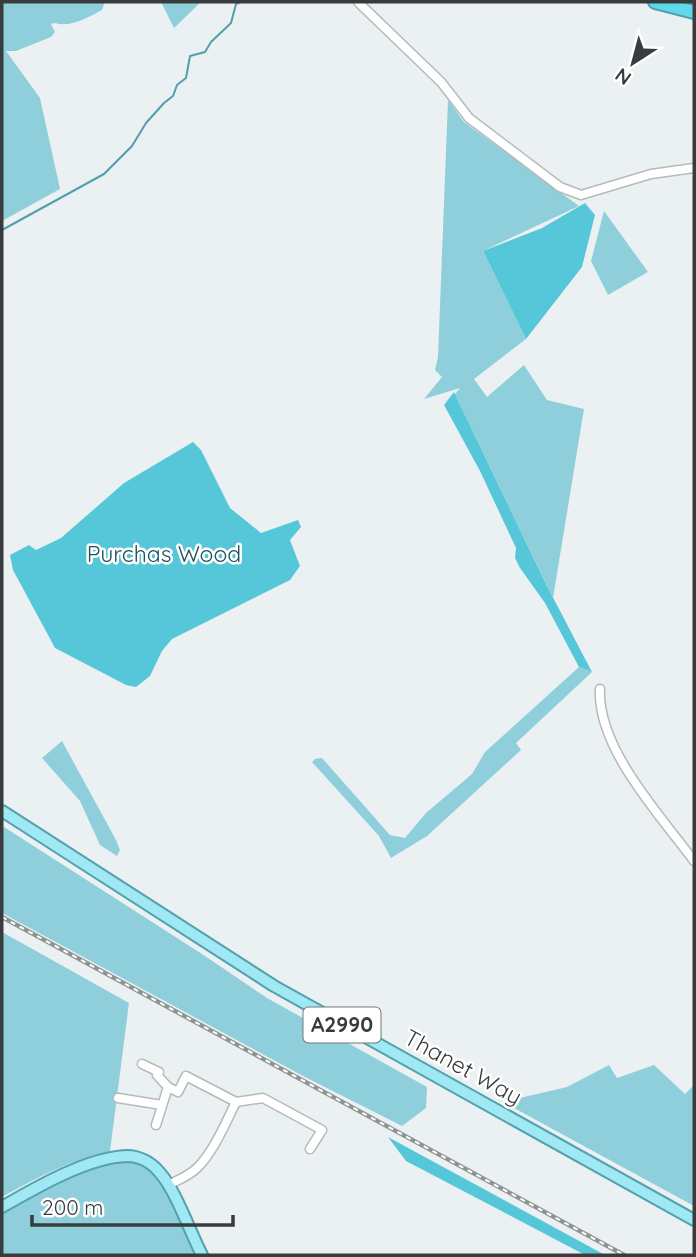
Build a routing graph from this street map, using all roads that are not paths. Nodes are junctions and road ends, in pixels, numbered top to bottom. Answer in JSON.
{"nodes":[{"id":1,"x":358,"y":2,"type":"edge"},
{"id":2,"x":655,"y":2,"type":"edge"},
{"id":3,"x":694,"y":12,"type":"edge"},
{"id":4,"x":694,"y":167,"type":"edge"},
{"id":5,"x":600,"y":689,"type":"dead end"},
{"id":6,"x":2,"y":811,"type":"edge"},
{"id":7,"x":694,"y":861,"type":"edge"},
{"id":8,"x":142,"y":1064,"type":"dead end"},
{"id":9,"x":168,"y":1087,"type":"junction"},
{"id":10,"x":118,"y":1098,"type":"dead end"},
{"id":11,"x":236,"y":1102,"type":"junction"},
{"id":12,"x":162,"y":1105,"type":"junction"},
{"id":13,"x":156,"y":1125,"type":"dead end"},
{"id":14,"x":310,"y":1149,"type":"dead end"},
{"id":15,"x":168,"y":1185,"type":"junction"},
{"id":16,"x":2,"y":1207,"type":"edge"},
{"id":17,"x":694,"y":1220,"type":"edge"},
{"id":18,"x":202,"y":1255,"type":"edge"}],
"edges":[{"from":1,"to":4,"type":"street"},
{"from":2,"to":3,"type":"highway"},
{"from":5,"to":7,"type":"street"},
{"from":6,"to":17,"type":"main road","name":"Thanet Way","number":"A2990"},
{"from":8,"to":9,"type":"street"},
{"from":9,"to":11,"type":"street"},
{"from":9,"to":12,"type":"street"},
{"from":10,"to":12,"type":"street"},
{"from":11,"to":14,"type":"street"},
{"from":11,"to":15,"type":"street"},
{"from":12,"to":13,"type":"street"},
{"from":15,"to":16,"type":"main road"},
{"from":15,"to":18,"type":"main road"}]}
